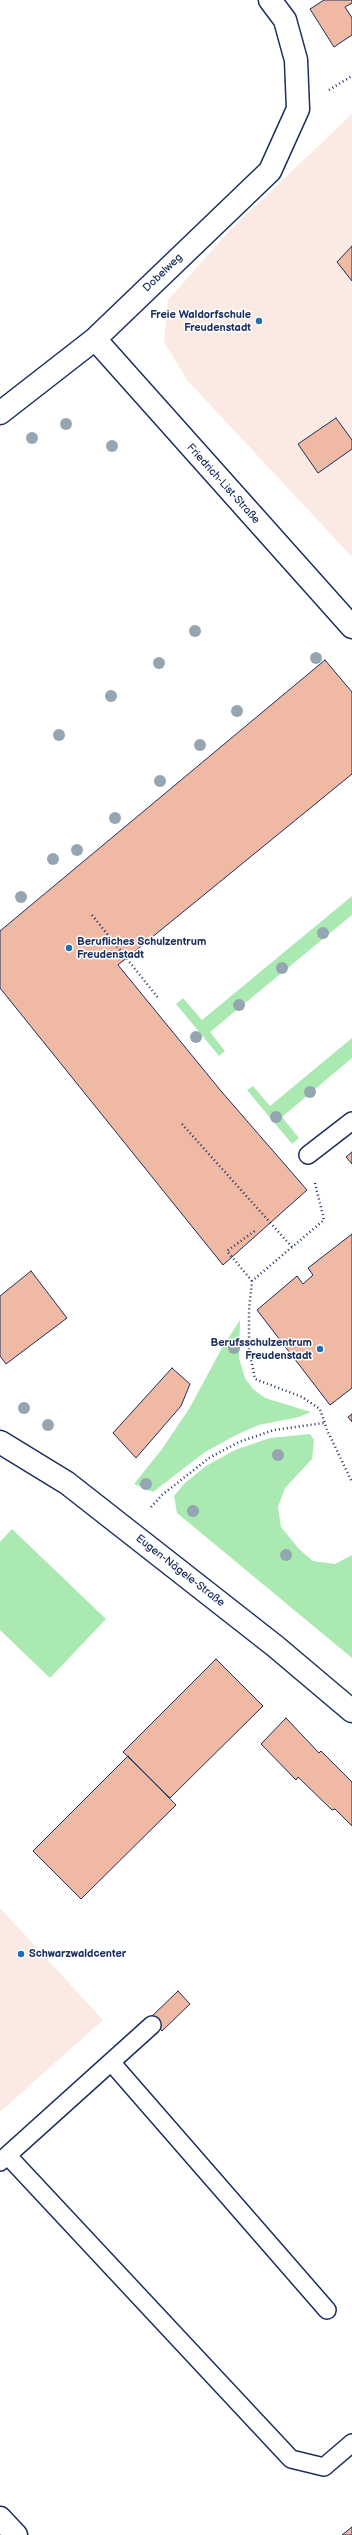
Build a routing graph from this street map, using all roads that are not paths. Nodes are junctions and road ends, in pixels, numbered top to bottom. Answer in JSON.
{"nodes":[{"id":1,"x":270,"y":0,"type":"edge"},
{"id":2,"x":95,"y":339,"type":"junction"},
{"id":3,"x":0,"y":413,"type":"edge"},
{"id":4,"x":352,"y":627,"type":"edge"},
{"id":5,"x":352,"y":1121,"type":"edge"},
{"id":6,"x":308,"y":1155,"type":"road end"},
{"id":7,"x":0,"y":1442,"type":"edge"},
{"id":8,"x":352,"y":1711,"type":"edge"},
{"id":9,"x":152,"y":2025,"type":"dead end"},
{"id":10,"x":111,"y":2062,"type":"junction"},
{"id":11,"x":4,"y":2159,"type":"edge"},
{"id":12,"x":327,"y":2310,"type":"dead end"},
{"id":13,"x":352,"y":2443,"type":"edge"},
{"id":14,"x":0,"y":2518,"type":"edge"},
{"id":15,"x":16,"y":2535,"type":"edge"}],
"edges":[{"from":1,"to":2,"type":"street","name":"Dobelweg"},
{"from":2,"to":3,"type":"street","name":"Dobelweg"},
{"from":2,"to":4,"type":"street","name":"Friedrich-List-Straße"},
{"from":5,"to":6,"type":"lane"},
{"from":7,"to":8,"type":"street","name":"Eugen-Nägele-Straße"},
{"from":9,"to":10,"type":"lane"},
{"from":10,"to":11,"type":"lane"},
{"from":10,"to":12,"type":"lane"},
{"from":11,"to":13,"type":"lane"},
{"from":14,"to":15,"type":"street"}]}
